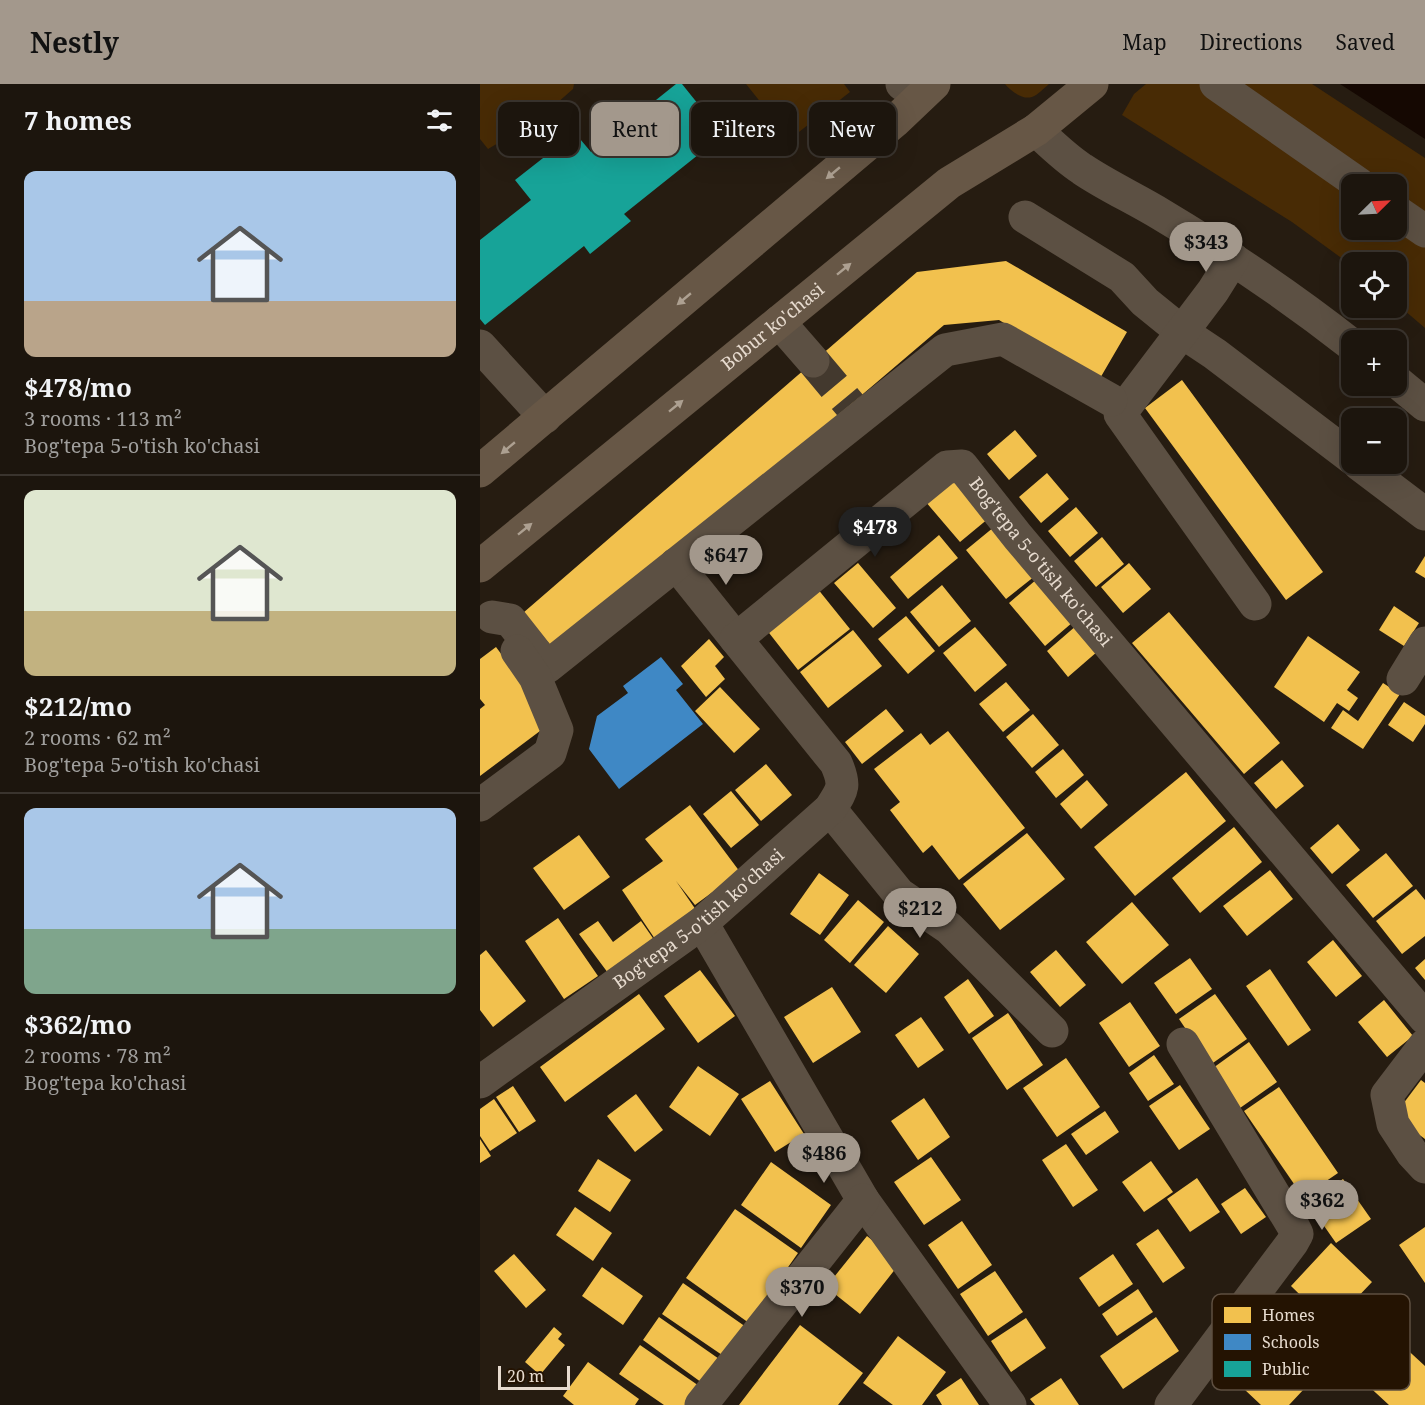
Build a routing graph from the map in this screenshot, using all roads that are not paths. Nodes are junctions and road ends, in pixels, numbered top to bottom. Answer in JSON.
{"nodes":[{"id":1,"x":1216,"y":84,"type":"edge"},
{"id":2,"x":919,"y":88,"type":"edge"},
{"id":3,"x":1083,"y":92,"type":"edge"},
{"id":4,"x":1036,"y":130,"type":"junction"},
{"id":5,"x":1345,"y":174,"type":"edge"},
{"id":6,"x":1024,"y":217,"type":"dead end"},
{"id":7,"x":1407,"y":219,"type":"edge"},
{"id":8,"x":1425,"y":231,"type":"edge"},
{"id":9,"x":1233,"y":260,"type":"junction"},
{"id":10,"x":779,"y":322,"type":"junction"},
{"id":11,"x":1182,"y":332,"type":"junction"},
{"id":12,"x":1341,"y":336,"type":"edge"},
{"id":13,"x":480,"y":346,"type":"edge"},
{"id":14,"x":813,"y":361,"type":"tunnel mouth"},
{"id":15,"x":1407,"y":390,"type":"edge"},
{"id":16,"x":1111,"y":400,"type":"dead end"},
{"id":17,"x":1425,"y":405,"type":"edge"},
{"id":18,"x":545,"y":417,"type":"junction"},
{"id":19,"x":1341,"y":450,"type":"edge"},
{"id":20,"x":480,"y":471,"type":"edge"},
{"id":21,"x":1372,"y":474,"type":"edge"},
{"id":22,"x":1425,"y":514,"type":"edge"},
{"id":23,"x":484,"y":560,"type":"edge"},
{"id":24,"x":676,"y":564,"type":"junction"},
{"id":25,"x":1256,"y":604,"type":"dead end"},
{"id":26,"x":486,"y":607,"type":"edge"},
{"id":27,"x":736,"y":639,"type":"junction"},
{"id":28,"x":1425,"y":643,"type":"edge"},
{"id":29,"x":1402,"y":679,"type":"dead end"},
{"id":30,"x":480,"y":805,"type":"edge"},
{"id":31,"x":831,"y":809,"type":"junction"},
{"id":32,"x":702,"y":923,"type":"junction"},
{"id":33,"x":1425,"y":1018,"type":"edge"},
{"id":34,"x":1052,"y":1031,"type":"dead end"},
{"id":35,"x":1183,"y":1044,"type":"dead end"},
{"id":36,"x":1425,"y":1046,"type":"edge"},
{"id":37,"x":480,"y":1082,"type":"edge"},
{"id":38,"x":1425,"y":1167,"type":"edge"},
{"id":39,"x":862,"y":1200,"type":"junction"},
{"id":40,"x":1254,"y":1294,"type":"edge"},
{"id":41,"x":1212,"y":1350,"type":"edge"},
{"id":42,"x":701,"y":1405,"type":"edge"},
{"id":43,"x":1010,"y":1405,"type":"edge"},
{"id":44,"x":1171,"y":1405,"type":"edge"}],
"edges":[{"from":1,"to":5,"type":"street"},
{"from":2,"to":18,"type":"main road","one_way":true},
{"from":3,"to":4,"type":"main road","name":"Bobur ko'chasi"},
{"from":4,"to":9,"type":"street"},
{"from":10,"to":4,"type":"main road","name":"Bobur ko'chasi","one_way":true},
{"from":6,"to":11,"type":"street"},
{"from":7,"to":8,"type":"street"},
{"from":9,"to":11,"type":"street"},
{"from":9,"to":12,"type":"street"},
{"from":10,"to":14,"type":"street"},
{"from":23,"to":10,"type":"main road","name":"Bobur ko'chasi","one_way":true},
{"from":11,"to":19,"type":"street"},
{"from":11,"to":25,"type":"street"},
{"from":13,"to":18,"type":"street"},
{"from":15,"to":17,"type":"street"},
{"from":16,"to":24,"type":"street"},
{"from":18,"to":20,"type":"main road","one_way":true},
{"from":21,"to":22,"type":"street"},
{"from":24,"to":26,"type":"street"},
{"from":24,"to":27,"type":"street"},
{"from":26,"to":30,"type":"street"},
{"from":27,"to":31,"type":"street","name":"Bog'tepa 5-o'tish ko'chasi"},
{"from":27,"to":33,"type":"street","name":"Bog'tepa 5-o'tish ko'chasi"},
{"from":28,"to":29,"type":"street"},
{"from":31,"to":32,"type":"street","name":"Bog'tepa 5-o'tish ko'chasi"},
{"from":31,"to":34,"type":"street"},
{"from":32,"to":37,"type":"street","name":"Bog'tepa 5-o'tish ko'chasi"},
{"from":32,"to":39,"type":"street"},
{"from":35,"to":40,"type":"street"},
{"from":36,"to":38,"type":"street"},
{"from":39,"to":42,"type":"street"},
{"from":39,"to":43,"type":"street"},
{"from":41,"to":44,"type":"street"}]}
